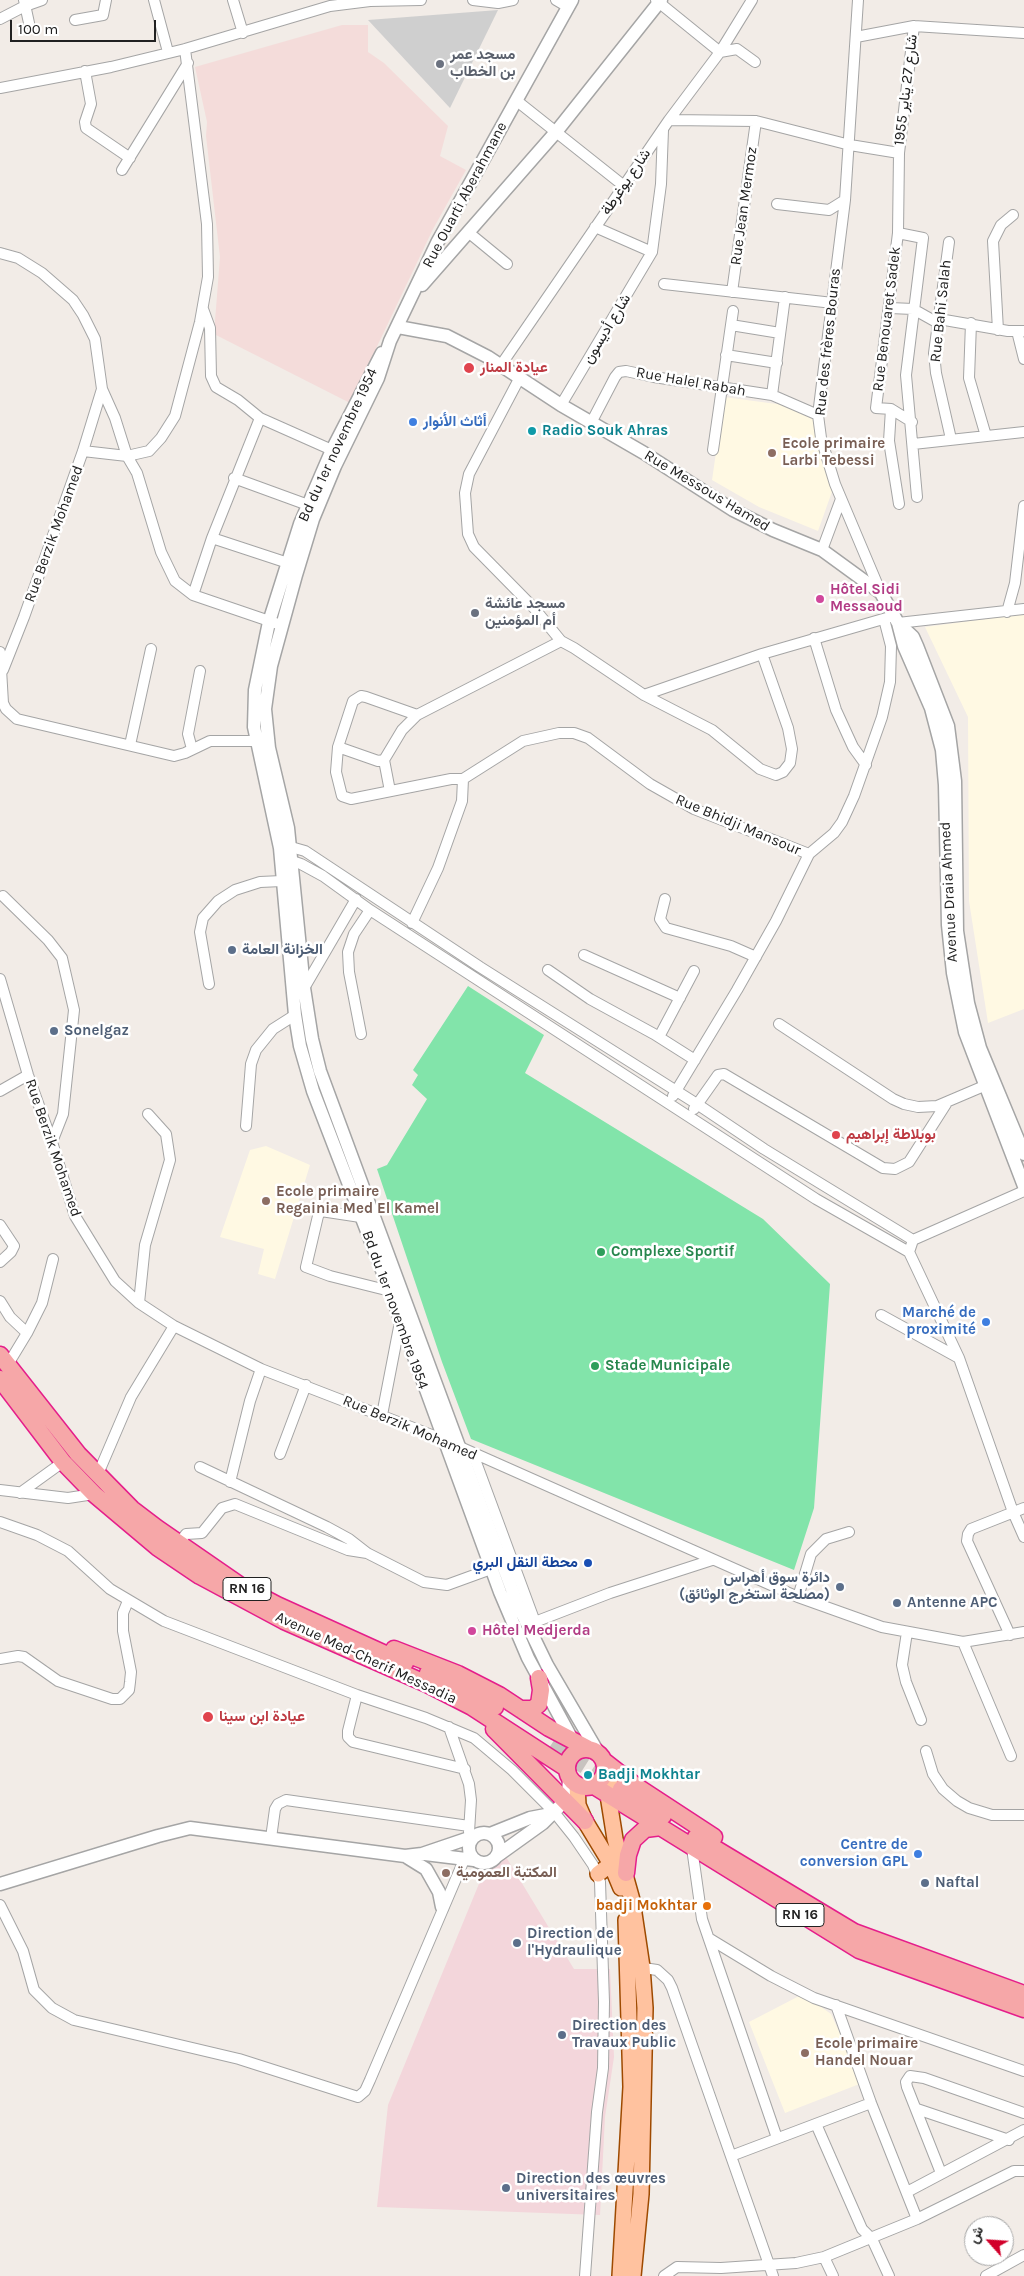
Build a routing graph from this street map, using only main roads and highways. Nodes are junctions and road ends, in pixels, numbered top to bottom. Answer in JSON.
{"nodes":[{"id":1,"x":2,"y":1367,"type":"edge"},
{"id":2,"x":359,"y":1641,"type":"junction"},
{"id":3,"x":539,"y":1678,"type":"road end"},
{"id":4,"x":452,"y":1698,"type":"junction"},
{"id":5,"x":520,"y":1709,"type":"junction"},
{"id":6,"x":551,"y":1745,"type":"tunnel mouth"},
{"id":7,"x":592,"y":1754,"type":"junction"},
{"id":8,"x":571,"y":1777,"type":"junction"},
{"id":9,"x":594,"y":1786,"type":"junction"},
{"id":10,"x":614,"y":1792,"type":"junction"},
{"id":11,"x":585,"y":1821,"type":"junction"},
{"id":12,"x":661,"y":1827,"type":"junction"},
{"id":13,"x":611,"y":1864,"type":"junction"},
{"id":14,"x":598,"y":1874,"type":"road end"},
{"id":15,"x":626,"y":1874,"type":"junction"},
{"id":16,"x":780,"y":1886,"type":"junction"},
{"id":17,"x":635,"y":1968,"type":"junction"},
{"id":18,"x":1024,"y":1994,"type":"edge"},
{"id":19,"x":1024,"y":2009,"type":"edge"},
{"id":20,"x":620,"y":2276,"type":"edge"},
{"id":21,"x":633,"y":2276,"type":"edge"}],
"edges":[{"from":1,"to":2,"type":"highway","number":"RN 16"},
{"from":1,"to":4,"type":"highway","name":"Avenue Med-Cherif Messadia","number":"RN 16"},
{"from":2,"to":5,"type":"highway"},
{"from":2,"to":6,"type":"highway","number":"RN 16"},
{"from":3,"to":5,"type":"highway"},
{"from":4,"to":8,"type":"highway","name":"Avenue Med-Cherif Messadia","number":"RN 16"},
{"from":4,"to":11,"type":"highway"},
{"from":5,"to":7,"type":"highway"},
{"from":7,"to":8,"type":"highway"},
{"from":7,"to":9,"type":"highway"},
{"from":7,"to":10,"type":"main road"},
{"from":7,"to":16,"type":"highway"},
{"from":8,"to":9,"type":"highway"},
{"from":8,"to":11,"type":"main road"},
{"from":9,"to":10,"type":"highway","number":"RN 16"},
{"from":10,"to":12,"type":"highway","number":"RN 16"},
{"from":10,"to":15,"type":"main road"},
{"from":10,"to":16,"type":"highway","number":"RN 16"},
{"from":11,"to":13,"type":"main road"},
{"from":12,"to":15,"type":"highway"},
{"from":12,"to":19,"type":"highway","number":"RN 16"},
{"from":13,"to":14,"type":"main road"},
{"from":13,"to":17,"type":"main road"},
{"from":15,"to":17,"type":"main road"},
{"from":16,"to":18,"type":"highway","number":"RN 16"},
{"from":17,"to":20,"type":"main road"},
{"from":17,"to":21,"type":"main road"}]}
